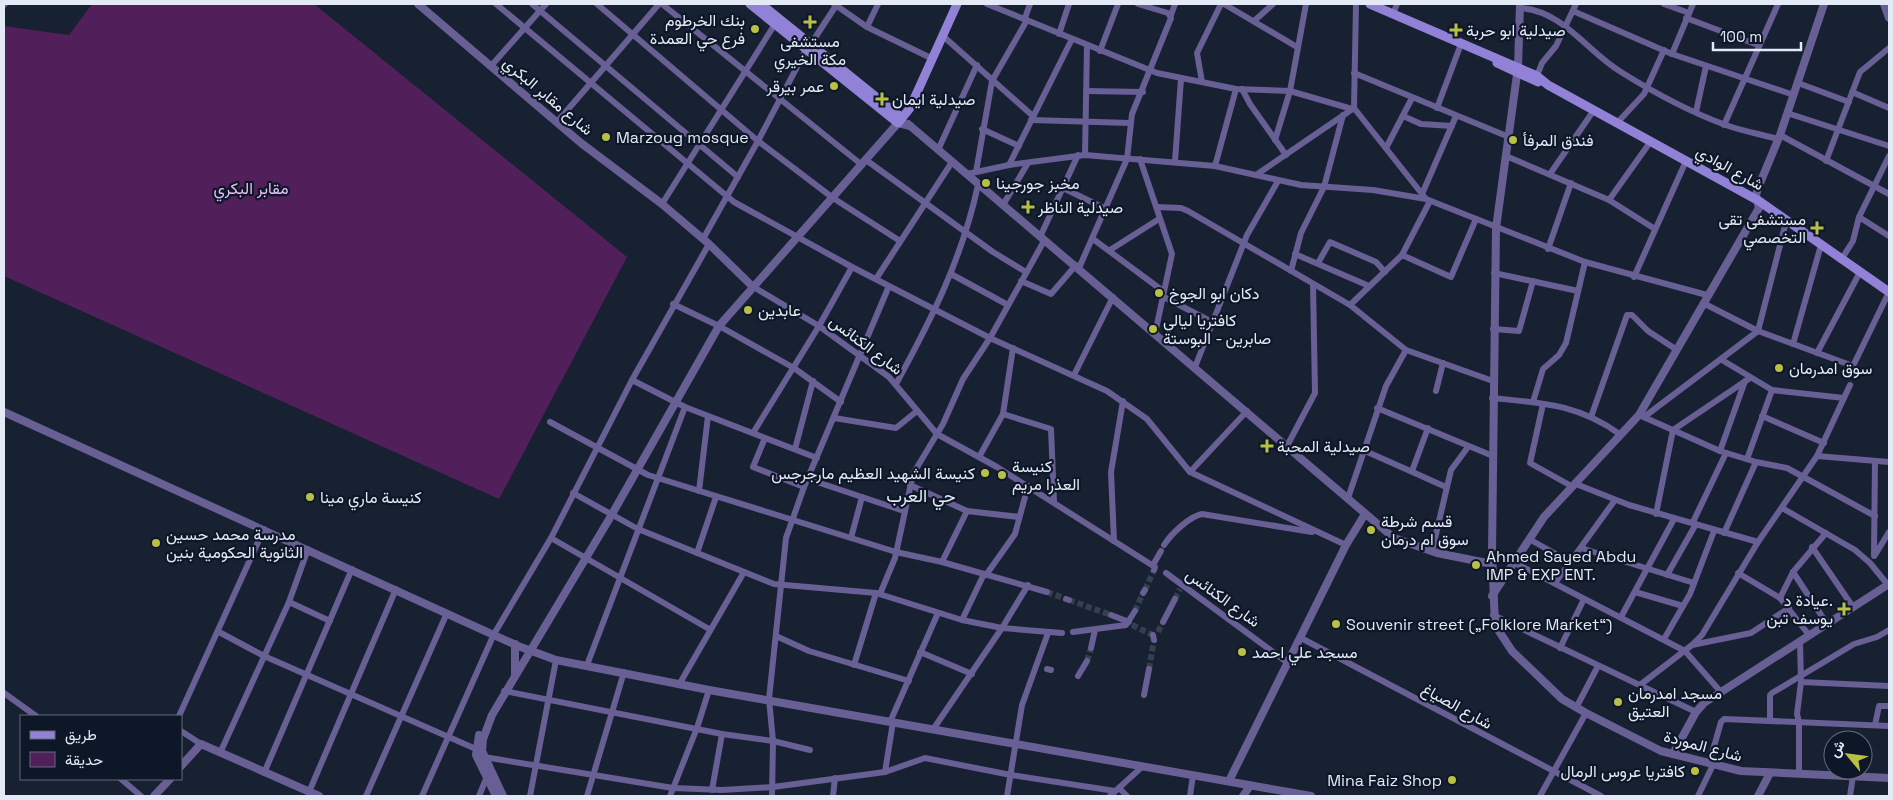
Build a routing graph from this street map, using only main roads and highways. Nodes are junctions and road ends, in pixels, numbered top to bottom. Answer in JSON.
{"nodes":[{"id":1,"x":750,"y":4,"type":"edge"},
{"id":2,"x":761,"y":4,"type":"edge"},
{"id":3,"x":958,"y":4,"type":"edge"},
{"id":4,"x":1370,"y":4,"type":"edge"},
{"id":5,"x":808,"y":47,"type":"junction"},
{"id":6,"x":1518,"y":70,"type":"junction"},
{"id":7,"x":1548,"y":85,"type":"junction"},
{"id":8,"x":1889,"y":292,"type":"edge"}],
"edges":[{"from":1,"to":5,"type":"main road"},
{"from":2,"to":5,"type":"main road"},
{"from":3,"to":5,"type":"main road"},
{"from":4,"to":6,"type":"main road"},
{"from":6,"to":7,"type":"main road"},
{"from":6,"to":7,"type":"main road"},
{"from":7,"to":8,"type":"main road","name":"شارع الوادي"}]}
